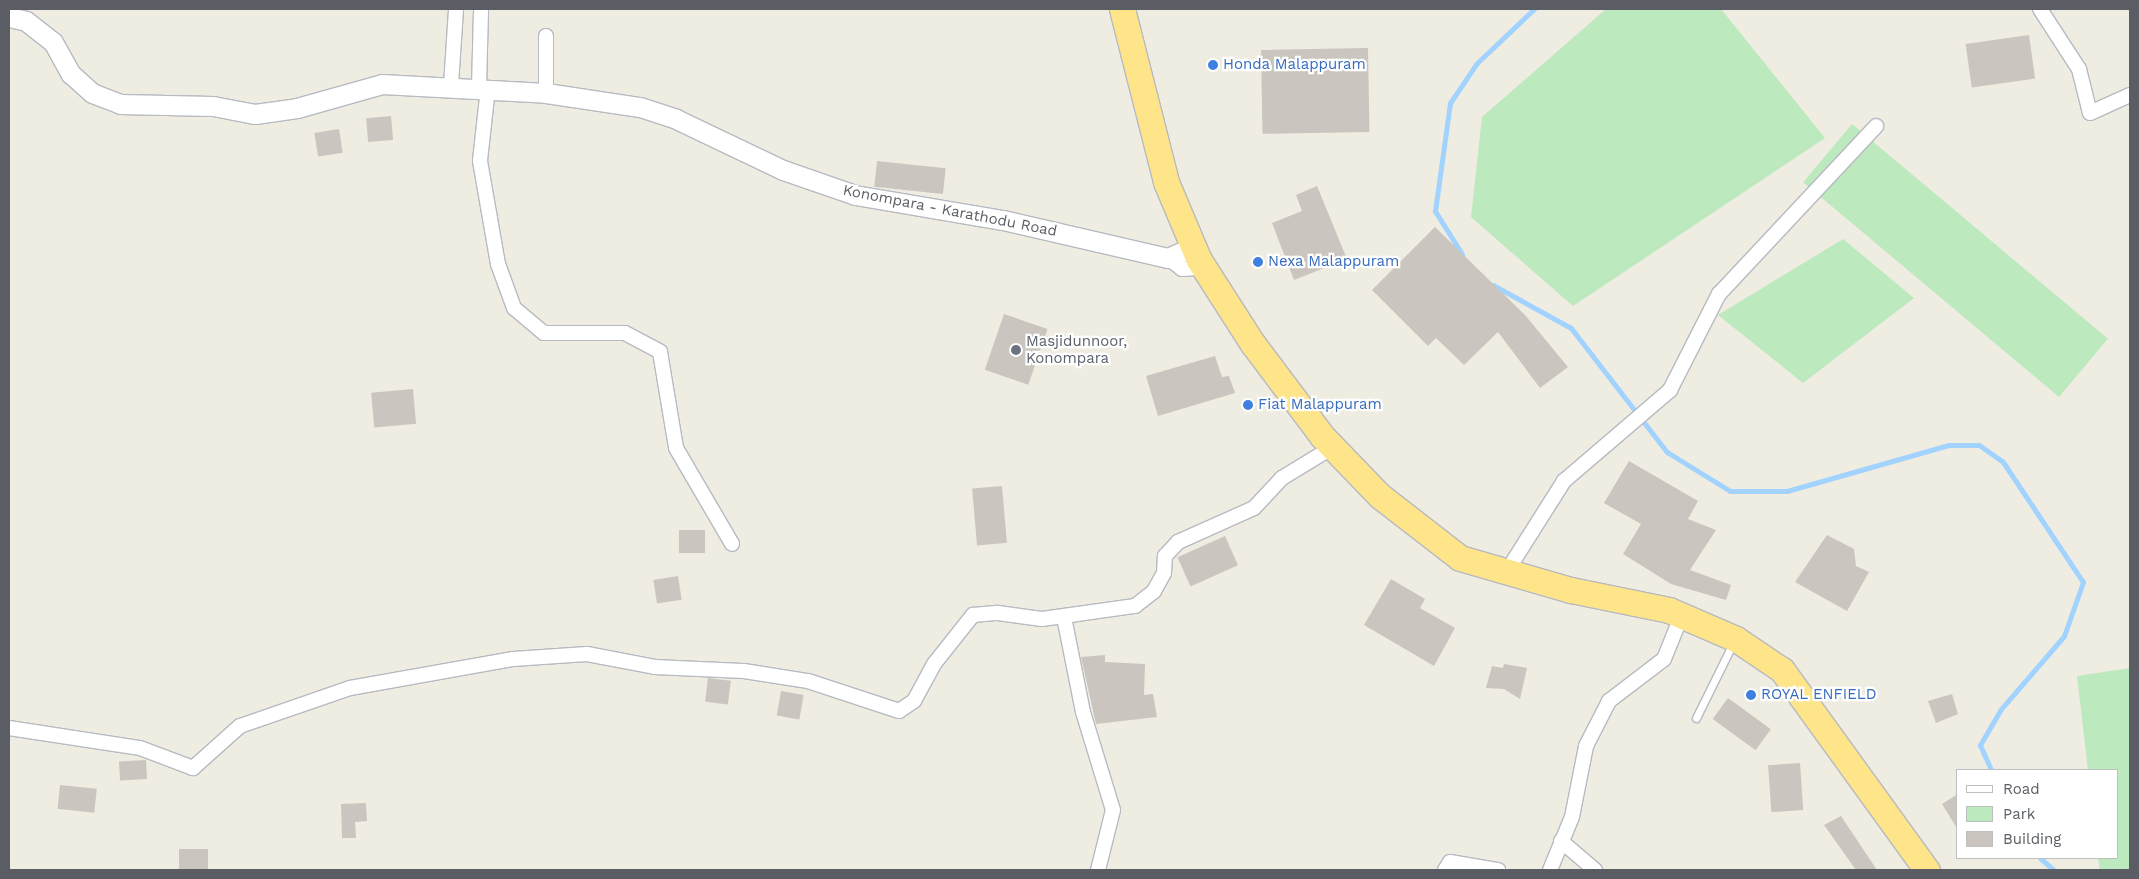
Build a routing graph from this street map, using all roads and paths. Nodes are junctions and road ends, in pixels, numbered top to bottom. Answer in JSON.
{"nodes":[{"id":1,"x":456,"y":9,"type":"edge"},
{"id":2,"x":481,"y":9,"type":"edge"},
{"id":3,"x":1122,"y":9,"type":"edge"},
{"id":4,"x":2040,"y":9,"type":"edge"},
{"id":5,"x":9,"y":17,"type":"edge"},
{"id":6,"x":546,"y":36,"type":"dead end"},
{"id":7,"x":451,"y":86,"type":"junction"},
{"id":8,"x":484,"y":88,"type":"junction"},
{"id":9,"x":546,"y":93,"type":"junction"},
{"id":10,"x":2130,"y":95,"type":"edge"},
{"id":11,"x":1876,"y":126,"type":"dead end"},
{"id":12,"x":1199,"y":257,"type":"junction"},
{"id":13,"x":1333,"y":447,"type":"junction"},
{"id":14,"x":732,"y":544,"type":"dead end"},
{"id":15,"x":1507,"y":571,"type":"junction"},
{"id":16,"x":1064,"y":617,"type":"junction"},
{"id":17,"x":1681,"y":617,"type":"junction"},
{"id":18,"x":1736,"y":639,"type":"junction"},
{"id":19,"x":1696,"y":718,"type":"dead end"},
{"id":20,"x":9,"y":728,"type":"edge"},
{"id":21,"x":1562,"y":841,"type":"junction"},
{"id":22,"x":1098,"y":870,"type":"edge"},
{"id":23,"x":1445,"y":870,"type":"edge"},
{"id":24,"x":1498,"y":870,"type":"edge"},
{"id":25,"x":1550,"y":870,"type":"edge"},
{"id":26,"x":1595,"y":870,"type":"edge"},
{"id":27,"x":1927,"y":870,"type":"edge"}],
"edges":[{"from":1,"to":7,"type":"street"},
{"from":2,"to":8,"type":"street"},
{"from":3,"to":12,"type":"highway"},
{"from":4,"to":10,"type":"street"},
{"from":5,"to":7,"type":"main road","name":"Konompara - Karathodu Road"},
{"from":6,"to":9,"type":"street"},
{"from":7,"to":8,"type":"main road","name":"Konompara - Karathodu Road"},
{"from":8,"to":9,"type":"main road","name":"Konompara - Karathodu Road"},
{"from":8,"to":14,"type":"street"},
{"from":9,"to":12,"type":"main road","name":"Konompara - Karathodu Road"},
{"from":11,"to":15,"type":"street"},
{"from":12,"to":13,"type":"highway"},
{"from":13,"to":15,"type":"highway"},
{"from":13,"to":16,"type":"street"},
{"from":15,"to":17,"type":"highway"},
{"from":16,"to":20,"type":"street"},
{"from":16,"to":22,"type":"street"},
{"from":17,"to":18,"type":"highway"},
{"from":17,"to":21,"type":"street"},
{"from":18,"to":19,"type":"lane"},
{"from":18,"to":27,"type":"highway"},
{"from":21,"to":25,"type":"street"},
{"from":21,"to":26,"type":"street"},
{"from":23,"to":24,"type":"street"}]}
